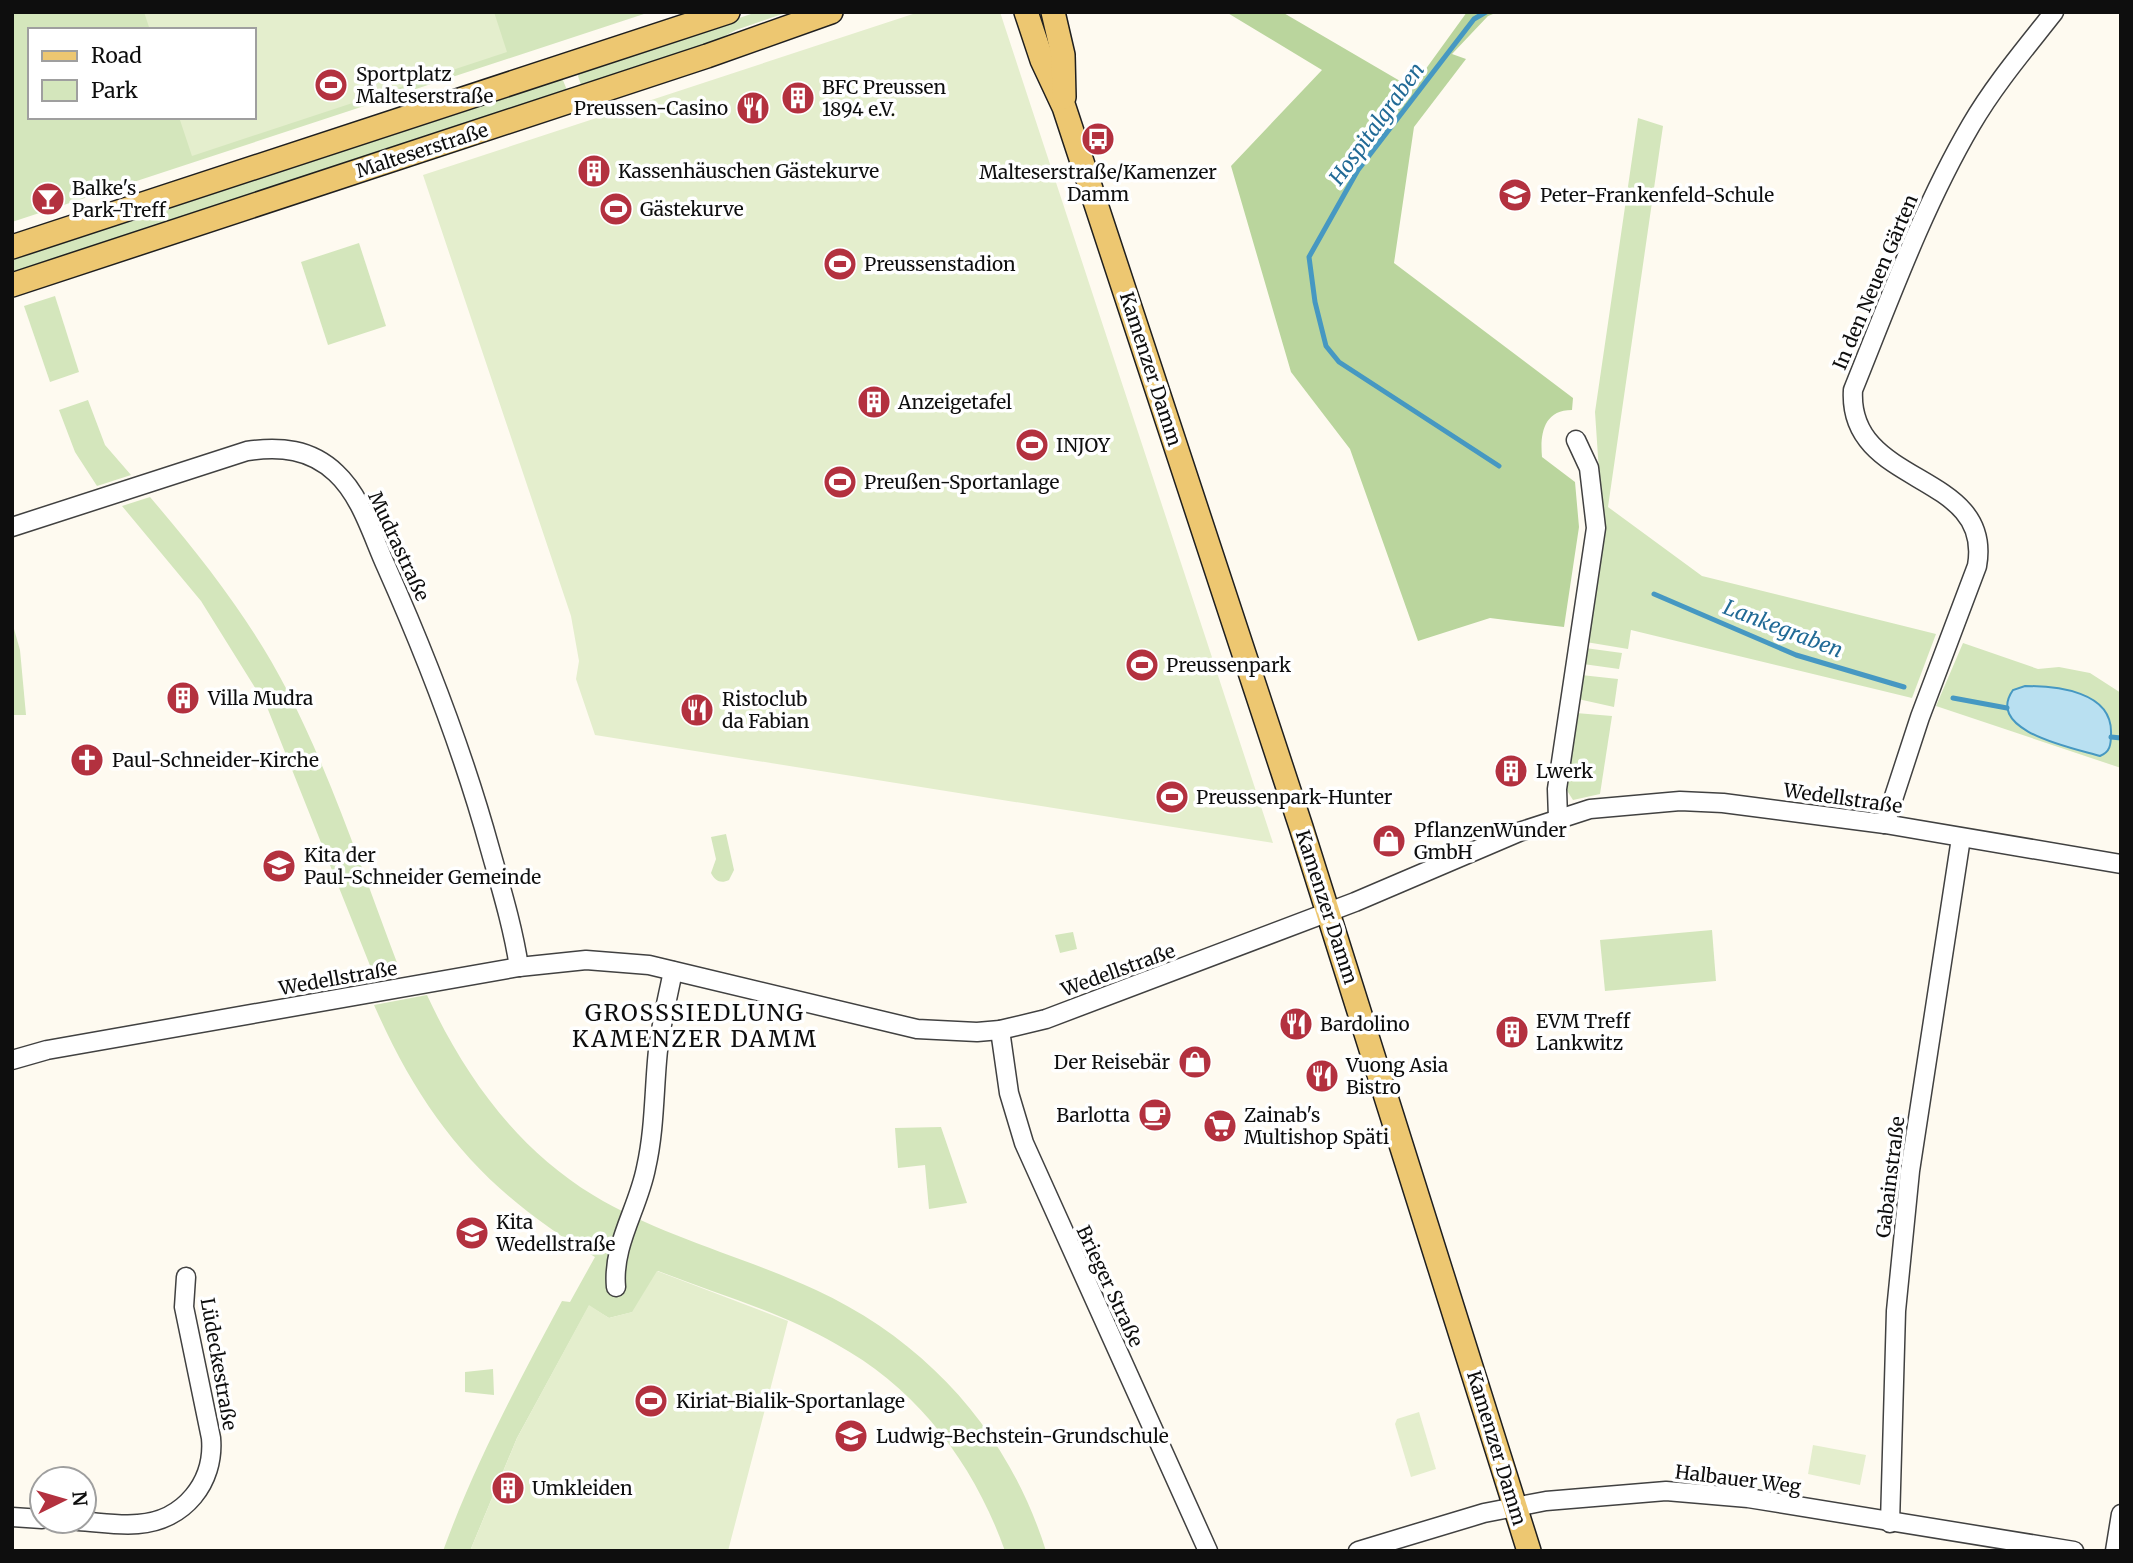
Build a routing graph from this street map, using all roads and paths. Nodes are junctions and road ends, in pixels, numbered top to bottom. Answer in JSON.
{"nodes":[{"id":1,"x":728,"y":12,"type":"edge"},
{"id":2,"x":831,"y":12,"type":"edge"},
{"id":3,"x":1026,"y":12,"type":"edge"},
{"id":4,"x":1053,"y":12,"type":"edge"},
{"id":5,"x":2054,"y":12,"type":"edge"},
{"id":6,"x":567,"y":65,"type":"junction"},
{"id":7,"x":578,"y":99,"type":"junction"},
{"id":8,"x":1064,"y":107,"type":"junction"},
{"id":9,"x":12,"y":247,"type":"edge"},
{"id":10,"x":12,"y":285,"type":"edge"},
{"id":11,"x":1576,"y":440,"type":"dead end"},
{"id":12,"x":12,"y":527,"type":"edge"},
{"id":13,"x":1558,"y":818,"type":"junction"},
{"id":14,"x":1885,"y":824,"type":"junction"},
{"id":15,"x":1961,"y":838,"type":"junction"},
{"id":16,"x":2121,"y":864,"type":"edge"},
{"id":17,"x":1328,"y":912,"type":"junction"},
{"id":18,"x":519,"y":967,"type":"junction"},
{"id":19,"x":673,"y":971,"type":"junction"},
{"id":20,"x":1000,"y":1030,"type":"junction"},
{"id":21,"x":12,"y":1060,"type":"edge"},
{"id":22,"x":186,"y":1277,"type":"dead end"},
{"id":23,"x":616,"y":1287,"type":"dead end"},
{"id":24,"x":1515,"y":1507,"type":"junction"},
{"id":25,"x":2121,"y":1514,"type":"edge"},
{"id":26,"x":98,"y":1522,"type":"edge"},
{"id":27,"x":1890,"y":1522,"type":"junction"},
{"id":28,"x":1208,"y":1551,"type":"edge"},
{"id":29,"x":1358,"y":1551,"type":"edge"},
{"id":30,"x":1529,"y":1551,"type":"edge"},
{"id":31,"x":2074,"y":1551,"type":"edge"},
{"id":32,"x":2115,"y":1551,"type":"edge"}],
"edges":[{"from":1,"to":6,"type":"main road","name":"Malteserstraße"},
{"from":2,"to":7,"type":"main road","name":"Malteserstraße"},
{"from":3,"to":8,"type":"main road","name":"Kamenzer Damm"},
{"from":4,"to":8,"type":"main road","name":"Kamenzer Damm"},
{"from":5,"to":14,"type":"street","name":"In den Neuen Gärten"},
{"from":6,"to":7,"type":"main road"},
{"from":6,"to":9,"type":"main road","name":"Malteserstraße"},
{"from":7,"to":10,"type":"main road","name":"Malteserstraße"},
{"from":8,"to":17,"type":"main road","name":"Kamenzer Damm"},
{"from":11,"to":13,"type":"street"},
{"from":12,"to":18,"type":"street","name":"Mudrastraße"},
{"from":13,"to":14,"type":"street","name":"Wedellstraße"},
{"from":13,"to":17,"type":"street","name":"Wedellstraße"},
{"from":14,"to":15,"type":"street","name":"Wedellstraße"},
{"from":15,"to":16,"type":"street","name":"Wedellstraße"},
{"from":15,"to":27,"type":"street","name":"Gabainstraße"},
{"from":17,"to":20,"type":"street","name":"Wedellstraße"},
{"from":17,"to":24,"type":"main road","name":"Kamenzer Damm"},
{"from":18,"to":19,"type":"street","name":"Wedellstraße"},
{"from":18,"to":21,"type":"street","name":"Wedellstraße"},
{"from":19,"to":20,"type":"street","name":"Wedellstraße"},
{"from":19,"to":23,"type":"street"},
{"from":20,"to":28,"type":"street","name":"Brieger Straße"},
{"from":22,"to":26,"type":"street","name":"Lüdeckestraße"},
{"from":24,"to":27,"type":"street","name":"Halbauer Weg"},
{"from":24,"to":29,"type":"street","name":"Halbauer Weg"},
{"from":24,"to":30,"type":"main road","name":"Kamenzer Damm"},
{"from":25,"to":32,"type":"street"},
{"from":27,"to":31,"type":"street","name":"Halbauer Weg"}]}
